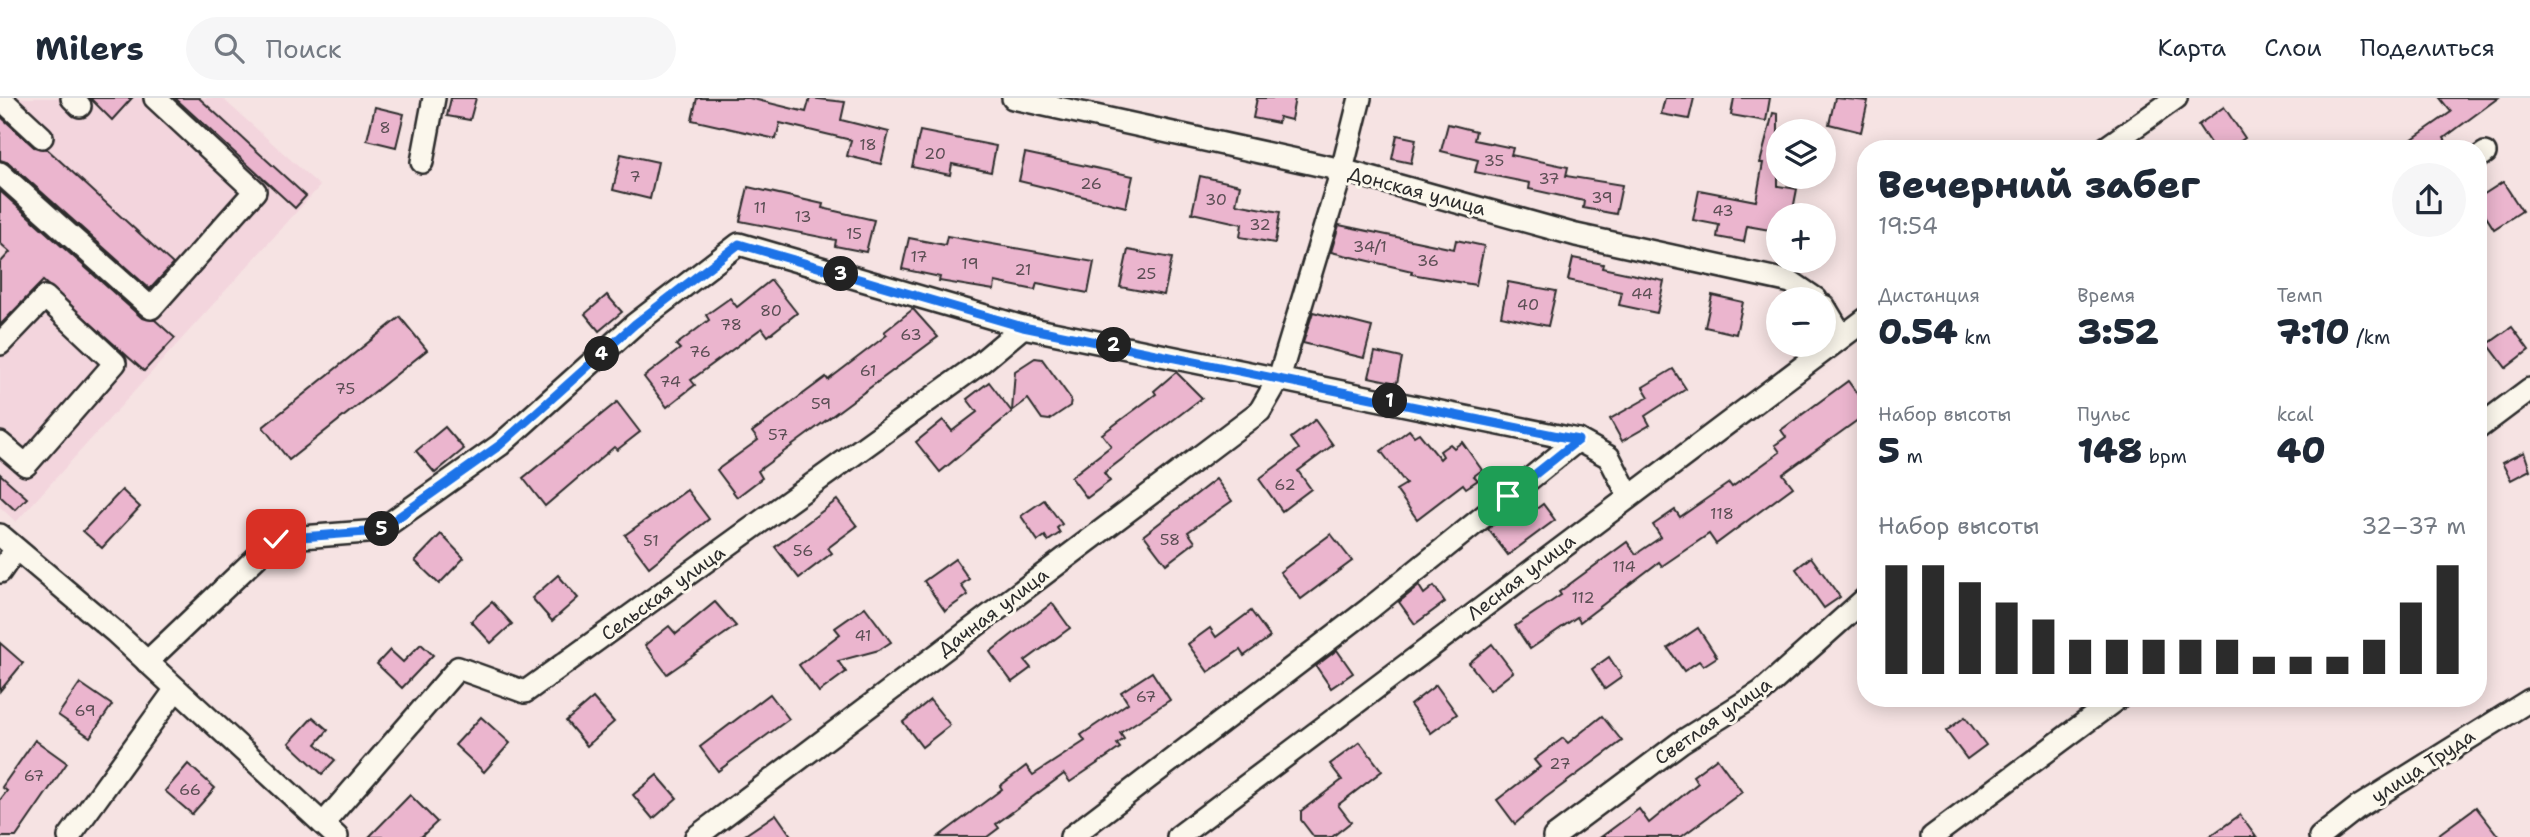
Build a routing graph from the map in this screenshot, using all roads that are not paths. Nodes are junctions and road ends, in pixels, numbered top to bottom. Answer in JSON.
{"nodes":[{"id":1,"x":0,"y":98,"type":"edge"},
{"id":2,"x":155,"y":98,"type":"edge"},
{"id":3,"x":435,"y":98,"type":"edge"},
{"id":4,"x":1013,"y":98,"type":"edge"},
{"id":5,"x":1360,"y":98,"type":"edge"},
{"id":6,"x":2176,"y":98,"type":"edge"},
{"id":7,"x":42,"y":136,"type":"dead end"},
{"id":8,"x":2117,"y":140,"type":"edge"},
{"id":9,"x":422,"y":162,"type":"dead end"},
{"id":10,"x":1342,"y":170,"type":"junction"},
{"id":11,"x":0,"y":173,"type":"edge"},
{"id":12,"x":1798,"y":287,"type":"edge"},
{"id":13,"x":1857,"y":325,"type":"edge"},
{"id":14,"x":1836,"y":326,"type":"edge"},
{"id":15,"x":1023,"y":327,"type":"junction"},
{"id":16,"x":1842,"y":336,"type":"junction"},
{"id":17,"x":0,"y":344,"type":"edge"},
{"id":18,"x":1279,"y":378,"type":"junction"},
{"id":19,"x":2530,"y":389,"type":"edge"},
{"id":20,"x":2487,"y":421,"type":"edge"},
{"id":21,"x":1578,"y":440,"type":"junction"},
{"id":22,"x":0,"y":443,"type":"edge"},
{"id":23,"x":1629,"y":496,"type":"junction"},
{"id":24,"x":8,"y":542,"type":"edge"},
{"id":25,"x":0,"y":572,"type":"edge"},
{"id":26,"x":1857,"y":606,"type":"edge"},
{"id":27,"x":147,"y":662,"type":"junction"},
{"id":28,"x":176,"y":689,"type":"junction"},
{"id":29,"x":2530,"y":701,"type":"edge"},
{"id":30,"x":2106,"y":707,"type":"edge"},
{"id":31,"x":330,"y":831,"type":"edge"},
{"id":32,"x":69,"y":837,"type":"edge"},
{"id":33,"x":696,"y":837,"type":"edge"},
{"id":34,"x":1071,"y":837,"type":"edge"},
{"id":35,"x":1178,"y":837,"type":"edge"},
{"id":36,"x":1554,"y":837,"type":"edge"},
{"id":37,"x":1932,"y":837,"type":"edge"},
{"id":38,"x":2320,"y":837,"type":"edge"}],
"edges":[{"from":1,"to":7,"type":"street"},
{"from":2,"to":11,"type":"street"},
{"from":3,"to":9,"type":"street"},
{"from":4,"to":10,"type":"street","name":"Донская улица"},
{"from":5,"to":10,"type":"street","name":"Дачная улица"},
{"from":6,"to":8,"type":"street"},
{"from":10,"to":12,"type":"street","name":"Донская улица"},
{"from":10,"to":18,"type":"street","name":"Дачная улица"},
{"from":13,"to":16,"type":"street","name":"Лесная улица"},
{"from":14,"to":16,"type":"street"},
{"from":15,"to":18,"type":"street"},
{"from":15,"to":27,"type":"street"},
{"from":15,"to":31,"type":"street","name":"Сельская улица"},
{"from":16,"to":23,"type":"street","name":"Лесная улица"},
{"from":17,"to":22,"type":"street"},
{"from":18,"to":21,"type":"street"},
{"from":18,"to":33,"type":"street","name":"Дачная улица"},
{"from":19,"to":20,"type":"street"},
{"from":21,"to":23,"type":"street"},
{"from":21,"to":34,"type":"street"},
{"from":23,"to":35,"type":"street","name":"Лесная улица"},
{"from":24,"to":25,"type":"street"},
{"from":24,"to":27,"type":"street"},
{"from":26,"to":36,"type":"street","name":"Светлая улица"},
{"from":27,"to":28,"type":"street"},
{"from":28,"to":31,"type":"street"},
{"from":28,"to":32,"type":"street"},
{"from":29,"to":38,"type":"street","name":"улица Труда"},
{"from":30,"to":37,"type":"street"}]}
